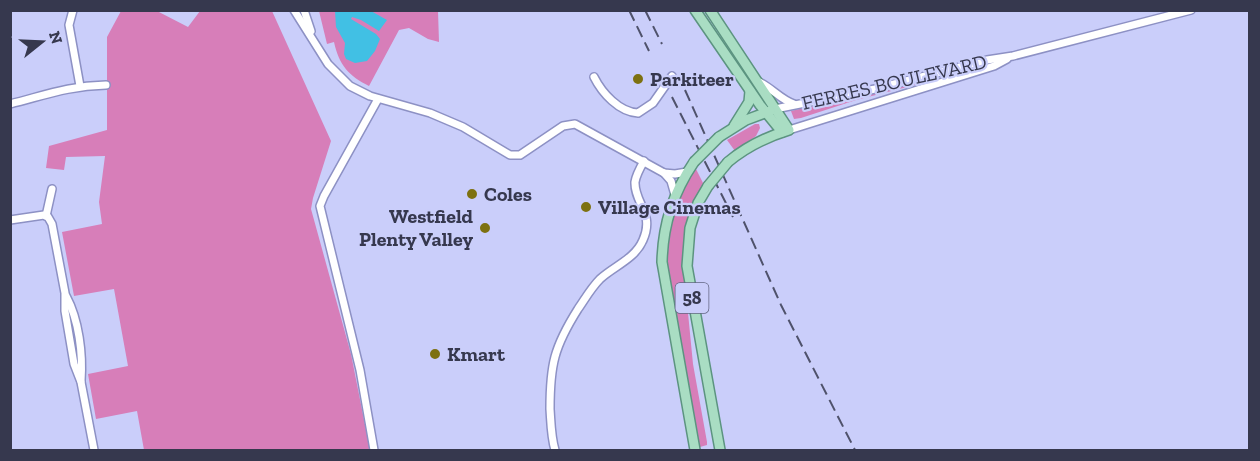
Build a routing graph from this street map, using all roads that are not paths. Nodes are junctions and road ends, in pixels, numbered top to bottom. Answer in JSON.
{"nodes":[{"id":1,"x":73,"y":10,"type":"edge"},
{"id":2,"x":294,"y":10,"type":"edge"},
{"id":3,"x":304,"y":10,"type":"edge"},
{"id":4,"x":695,"y":10,"type":"edge"},
{"id":5,"x":710,"y":10,"type":"edge"},
{"id":6,"x":1191,"y":10,"type":"edge"},
{"id":7,"x":314,"y":39,"type":"junction"},
{"id":8,"x":1013,"y":56,"type":"junction"},
{"id":9,"x":672,"y":76,"type":"dead end"},
{"id":10,"x":594,"y":77,"type":"dead end"},
{"id":11,"x":759,"y":82,"type":"junction"},
{"id":12,"x":106,"y":85,"type":"dead end"},
{"id":13,"x":80,"y":86,"type":"junction"},
{"id":14,"x":750,"y":90,"type":"junction"},
{"id":15,"x":378,"y":99,"type":"junction"},
{"id":16,"x":10,"y":104,"type":"edge"},
{"id":17,"x":797,"y":104,"type":"junction"},
{"id":18,"x":775,"y":109,"type":"junction"},
{"id":19,"x":765,"y":112,"type":"junction"},
{"id":20,"x":733,"y":128,"type":"junction"},
{"id":21,"x":785,"y":131,"type":"junction"},
{"id":22,"x":644,"y":161,"type":"junction"},
{"id":23,"x":687,"y":172,"type":"junction"},
{"id":24,"x":664,"y":173,"type":"junction"},
{"id":25,"x":52,"y":189,"type":"dead end"},
{"id":26,"x":675,"y":195,"type":"junction"},
{"id":27,"x":46,"y":216,"type":"junction"},
{"id":28,"x":10,"y":220,"type":"edge"},
{"id":29,"x":693,"y":438,"type":"junction"},
{"id":30,"x":94,"y":450,"type":"edge"},
{"id":31,"x":374,"y":450,"type":"edge"},
{"id":32,"x":555,"y":450,"type":"edge"},
{"id":33,"x":687,"y":450,"type":"edge"},
{"id":34,"x":695,"y":450,"type":"edge"},
{"id":35,"x":720,"y":450,"type":"edge"}],
"edges":[{"from":1,"to":13,"type":"street"},
{"from":2,"to":7,"type":"street"},
{"from":3,"to":7,"type":"street"},
{"from":4,"to":14,"type":"main road"},
{"from":5,"to":11,"type":"main road"},
{"from":6,"to":8,"type":"street","name":"FERRES BOULEVARD"},
{"from":7,"to":15,"type":"street"},
{"from":8,"to":17,"type":"street","name":"FERRES BOULEVARD"},
{"from":8,"to":21,"type":"street","name":"FERRES BOULEVARD"},
{"from":9,"to":10,"type":"street"},
{"from":11,"to":17,"type":"street"},
{"from":11,"to":18,"type":"main road"},
{"from":12,"to":13,"type":"street"},
{"from":13,"to":16,"type":"street"},
{"from":14,"to":19,"type":"main road"},
{"from":14,"to":20,"type":"main road","number":"58"},
{"from":15,"to":22,"type":"street"},
{"from":15,"to":31,"type":"street"},
{"from":17,"to":18,"type":"street","name":"FERRES BOULEVARD"},
{"from":18,"to":19,"type":"main road","number":"58"},
{"from":18,"to":21,"type":"main road"},
{"from":19,"to":20,"type":"main road","number":"58"},
{"from":19,"to":21,"type":"main road"},
{"from":20,"to":23,"type":"main road","number":"58","bridge":true},
{"from":21,"to":35,"type":"main road","number":"58","bridge":true},
{"from":22,"to":24,"type":"street"},
{"from":22,"to":32,"type":"street"},
{"from":23,"to":24,"type":"street"},
{"from":23,"to":26,"type":"main road","number":"58"},
{"from":24,"to":26,"type":"street"},
{"from":25,"to":27,"type":"street"},
{"from":26,"to":29,"type":"main road","number":"58"},
{"from":27,"to":28,"type":"street"},
{"from":27,"to":30,"type":"street"},
{"from":29,"to":33,"type":"street"},
{"from":29,"to":34,"type":"main road","number":"58"}]}
